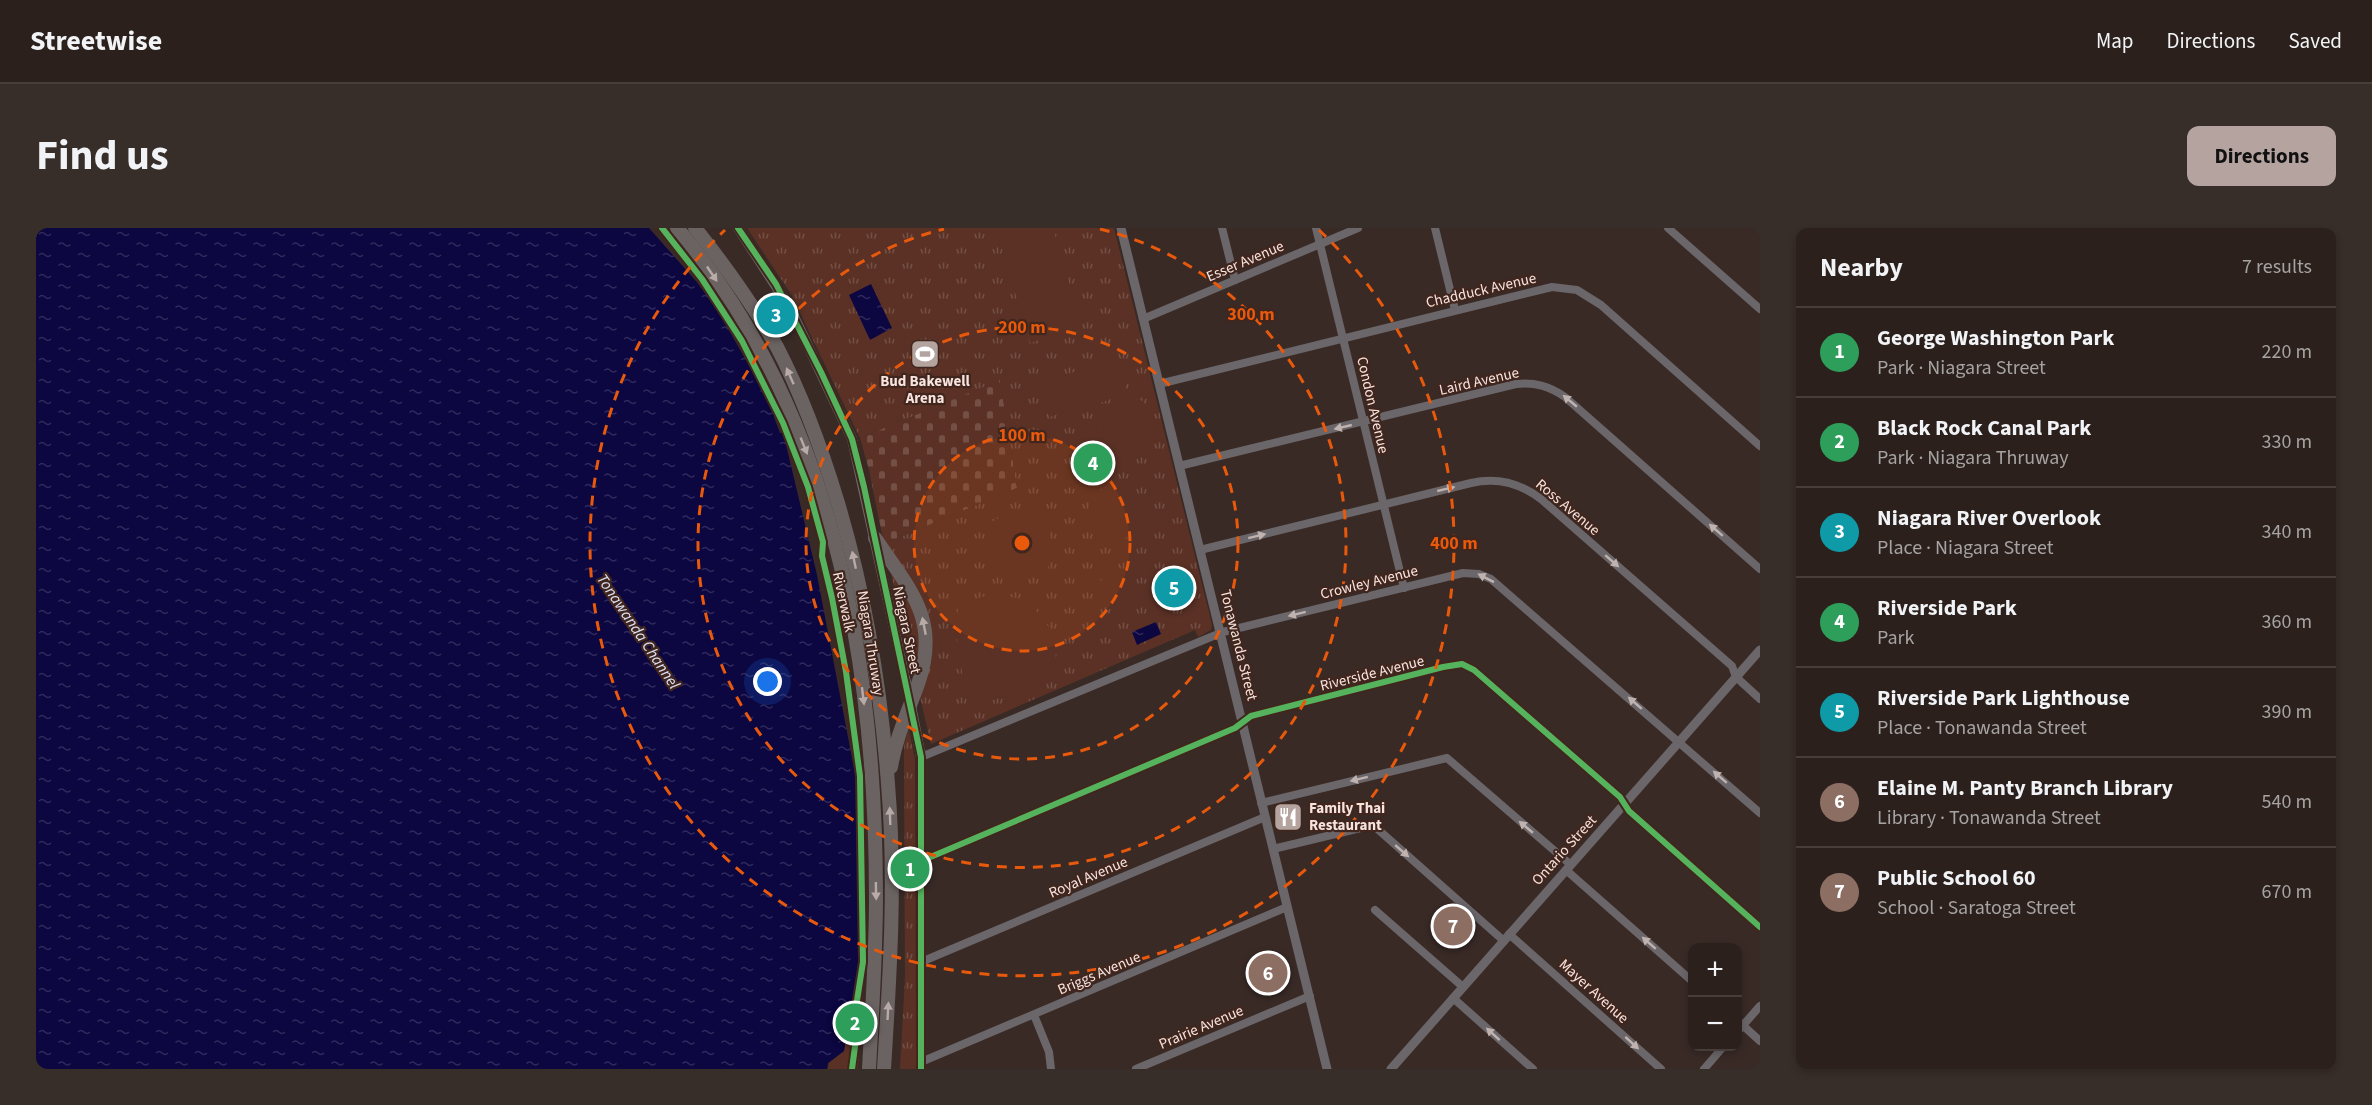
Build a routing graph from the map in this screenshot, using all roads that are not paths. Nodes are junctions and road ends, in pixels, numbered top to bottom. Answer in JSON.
{"nodes":[{"id":1,"x":677,"y":228,"type":"edge"},
{"id":2,"x":694,"y":228,"type":"edge"},
{"id":3,"x":738,"y":228,"type":"edge"},
{"id":4,"x":1121,"y":228,"type":"edge"},
{"id":5,"x":1222,"y":228,"type":"edge"},
{"id":6,"x":1316,"y":228,"type":"edge"},
{"id":7,"x":1358,"y":228,"type":"edge"},
{"id":8,"x":1435,"y":228,"type":"edge"},
{"id":9,"x":1668,"y":228,"type":"edge"},
{"id":10,"x":1320,"y":244,"type":"junction"},
{"id":11,"x":1235,"y":280,"type":"junction"},
{"id":12,"x":1760,"y":309,"type":"edge"},
{"id":13,"x":1455,"y":310,"type":"junction"},
{"id":14,"x":1143,"y":319,"type":"junction"},
{"id":15,"x":1343,"y":338,"type":"junction"},
{"id":16,"x":1159,"y":384,"type":"junction"},
{"id":17,"x":1362,"y":422,"type":"junction"},
{"id":18,"x":1760,"y":446,"type":"edge"},
{"id":19,"x":1179,"y":466,"type":"junction"},
{"id":20,"x":1383,"y":504,"type":"junction"},
{"id":21,"x":875,"y":538,"type":"junction"},
{"id":22,"x":1200,"y":550,"type":"junction"},
{"id":23,"x":1760,"y":569,"type":"edge"},
{"id":24,"x":1404,"y":588,"type":"junction"},
{"id":25,"x":1220,"y":634,"type":"junction"},
{"id":26,"x":1760,"y":650,"type":"edge"},
{"id":27,"x":1736,"y":677,"type":"junction"},
{"id":28,"x":1760,"y":699,"type":"edge"},
{"id":29,"x":1243,"y":723,"type":"junction"},
{"id":30,"x":1679,"y":741,"type":"junction"},
{"id":31,"x":921,"y":756,"type":"junction"},
{"id":32,"x":888,"y":784,"type":"junction"},
{"id":33,"x":1261,"y":803,"type":"junction"},
{"id":34,"x":1625,"y":804,"type":"junction"},
{"id":35,"x":1760,"y":813,"type":"edge"},
{"id":36,"x":1265,"y":817,"type":"junction"},
{"id":37,"x":1273,"y":849,"type":"junction"},
{"id":38,"x":921,"y":861,"type":"junction"},
{"id":39,"x":1568,"y":867,"type":"junction"},
{"id":40,"x":1287,"y":907,"type":"junction"},
{"id":41,"x":1375,"y":910,"type":"dead end"},
{"id":42,"x":1760,"y":927,"type":"edge"},
{"id":43,"x":1507,"y":937,"type":"junction"},
{"id":44,"x":921,"y":962,"type":"junction"},
{"id":45,"x":1688,"y":977,"type":"edge"},
{"id":46,"x":1463,"y":987,"type":"junction"},
{"id":47,"x":1310,"y":996,"type":"junction"},
{"id":48,"x":1453,"y":998,"type":"junction"},
{"id":49,"x":1760,"y":1006,"type":"edge"},
{"id":50,"x":1034,"y":1015,"type":"junction"},
{"id":51,"x":1742,"y":1023,"type":"edge"},
{"id":52,"x":1742,"y":1028,"type":"edge"},
{"id":53,"x":1760,"y":1041,"type":"edge"},
{"id":54,"x":1720,"y":1051,"type":"edge"},
{"id":55,"x":921,"y":1066,"type":"edge"},
{"id":56,"x":1396,"y":1067,"type":"edge"},
{"id":57,"x":869,"y":1069,"type":"edge"},
{"id":58,"x":884,"y":1069,"type":"edge"},
{"id":59,"x":1051,"y":1069,"type":"edge"},
{"id":60,"x":1136,"y":1069,"type":"edge"},
{"id":61,"x":1327,"y":1069,"type":"edge"},
{"id":62,"x":1533,"y":1069,"type":"edge"},
{"id":63,"x":1661,"y":1069,"type":"edge"},
{"id":64,"x":1704,"y":1069,"type":"edge"}],
"edges":[{"from":1,"to":57,"type":"highway","name":"Niagara Thruway","one_way":true},
{"from":32,"to":2,"type":"highway","name":"Niagara Thruway","one_way":true},
{"from":3,"to":21,"type":"main road","name":"Niagara Street"},
{"from":4,"to":14,"type":"street","name":"Tonawanda Street"},
{"from":5,"to":11,"type":"street"},
{"from":6,"to":10,"type":"street","name":"Condon Avenue"},
{"from":7,"to":10,"type":"street","name":"Esser Avenue"},
{"from":8,"to":13,"type":"street"},
{"from":9,"to":12,"type":"street"},
{"from":10,"to":11,"type":"street","name":"Esser Avenue"},
{"from":10,"to":15,"type":"street","name":"Condon Avenue"},
{"from":11,"to":14,"type":"street","name":"Esser Avenue"},
{"from":13,"to":15,"type":"street","name":"Chadduck Avenue"},
{"from":13,"to":18,"type":"street","name":"Chadduck Avenue"},
{"from":14,"to":16,"type":"street","name":"Tonawanda Street"},
{"from":15,"to":16,"type":"street","name":"Chadduck Avenue"},
{"from":15,"to":17,"type":"street","name":"Condon Avenue"},
{"from":16,"to":19,"type":"street","name":"Tonawanda Street"},
{"from":17,"to":19,"type":"street","name":"Laird Avenue","one_way":true},
{"from":17,"to":20,"type":"street","name":"Condon Avenue"},
{"from":23,"to":17,"type":"street","name":"Laird Avenue","one_way":true},
{"from":19,"to":22,"type":"street","name":"Tonawanda Street"},
{"from":22,"to":20,"type":"street","name":"Ross Avenue","one_way":true},
{"from":20,"to":24,"type":"street","name":"Condon Avenue"},
{"from":20,"to":27,"type":"street","name":"Ross Avenue","one_way":true},
{"from":21,"to":31,"type":"main road","name":"Niagara Street","bridge":true},
{"from":32,"to":21,"type":"highway","one_way":true},
{"from":22,"to":25,"type":"street","name":"Tonawanda Street"},
{"from":24,"to":25,"type":"street","name":"Crowley Avenue","one_way":true},
{"from":30,"to":24,"type":"street","name":"Crowley Avenue","one_way":true},
{"from":25,"to":29,"type":"street","name":"Tonawanda Street"},
{"from":25,"to":31,"type":"street","name":"Crowley Avenue"},
{"from":26,"to":27,"type":"street","name":"Ontario Street"},
{"from":27,"to":28,"type":"street","name":"Ross Avenue"},
{"from":27,"to":30,"type":"street","name":"Ontario Street"},
{"from":29,"to":33,"type":"street","name":"Tonawanda Street"},
{"from":29,"to":34,"type":"street","name":"Riverside Avenue"},
{"from":29,"to":38,"type":"street","name":"Riverside Avenue"},
{"from":30,"to":34,"type":"street","name":"Ontario Street"},
{"from":35,"to":30,"type":"street","name":"Crowley Avenue","one_way":true},
{"from":31,"to":38,"type":"main road","name":"Niagara Street"},
{"from":58,"to":32,"type":"highway","name":"Niagara Thruway","one_way":true},
{"from":33,"to":36,"type":"street","name":"Tonawanda Street"},
{"from":39,"to":33,"type":"street","one_way":true},
{"from":34,"to":39,"type":"street","name":"Ontario Street"},
{"from":34,"to":42,"type":"street","name":"Riverside Avenue"},
{"from":36,"to":37,"type":"street","name":"Tonawanda Street"},
{"from":36,"to":44,"type":"street","name":"Royal Avenue"},
{"from":37,"to":40,"type":"street","name":"Tonawanda Street"},
{"from":37,"to":43,"type":"street","name":"Mayer Avenue","one_way":true},
{"from":38,"to":44,"type":"main road","name":"Niagara Street"},
{"from":39,"to":43,"type":"street","name":"Ontario Street"},
{"from":45,"to":39,"type":"street","one_way":true},
{"from":40,"to":47,"type":"street","name":"Tonawanda Street"},
{"from":40,"to":50,"type":"street","name":"Briggs Avenue"},
{"from":41,"to":46,"type":"street"},
{"from":43,"to":46,"type":"street","name":"Ontario Street"},
{"from":43,"to":63,"type":"street","name":"Mayer Avenue","one_way":true},
{"from":44,"to":55,"type":"main road","name":"Niagara Street"},
{"from":46,"to":48,"type":"street","name":"Ontario Street"},
{"from":47,"to":60,"type":"street","name":"Prairie Avenue"},
{"from":47,"to":61,"type":"street","name":"Tonawanda Street"},
{"from":48,"to":56,"type":"street","name":"Ontario Street"},
{"from":62,"to":48,"type":"street","one_way":true},
{"from":49,"to":51,"type":"street"},
{"from":50,"to":55,"type":"street","name":"Briggs Avenue"},
{"from":50,"to":59,"type":"street"},
{"from":52,"to":53,"type":"street"},
{"from":54,"to":64,"type":"street"}]}
